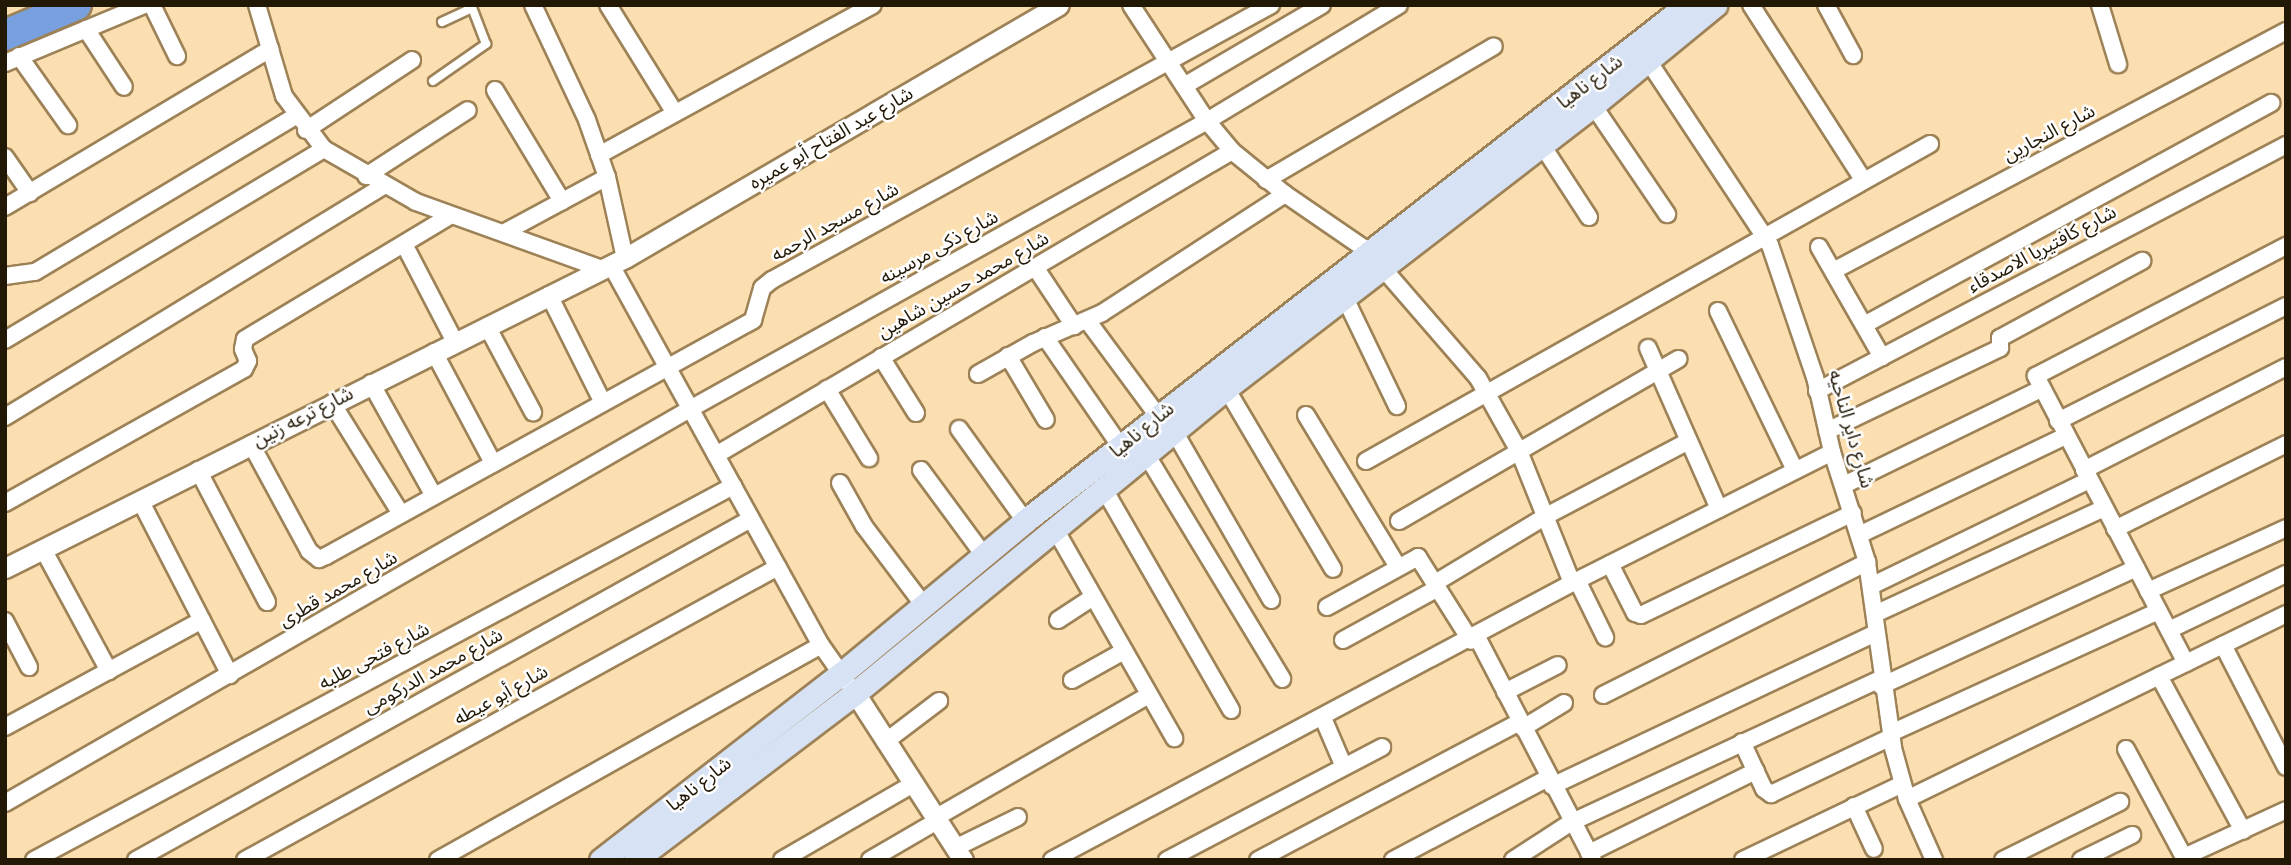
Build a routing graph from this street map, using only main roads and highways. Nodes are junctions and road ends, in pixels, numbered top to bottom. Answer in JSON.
{"nodes":[{"id":1,"x":1687,"y":5,"type":"edge"},
{"id":2,"x":1715,"y":5,"type":"edge"},
{"id":3,"x":81,"y":17,"type":"edge"},
{"id":4,"x":10,"y":51,"type":"edge"},
{"id":5,"x":1643,"y":53,"type":"junction"},
{"id":6,"x":1166,"y":424,"type":"junction"},
{"id":7,"x":601,"y":860,"type":"edge"},
{"id":8,"x":635,"y":860,"type":"edge"}],
"edges":[{"from":1,"to":5,"type":"main road","name":"شارع ناهيا"},
{"from":2,"to":5,"type":"main road","name":"شارع ناهيا"},
{"from":3,"to":4,"type":"highway"},
{"from":5,"to":6,"type":"main road","name":"شارع ناهيا"},
{"from":5,"to":6,"type":"main road","name":"شارع ناهيا"},
{"from":6,"to":7,"type":"main road","name":"شارع ناهيا"},
{"from":6,"to":8,"type":"main road","name":"شارع ناهيا"}]}
